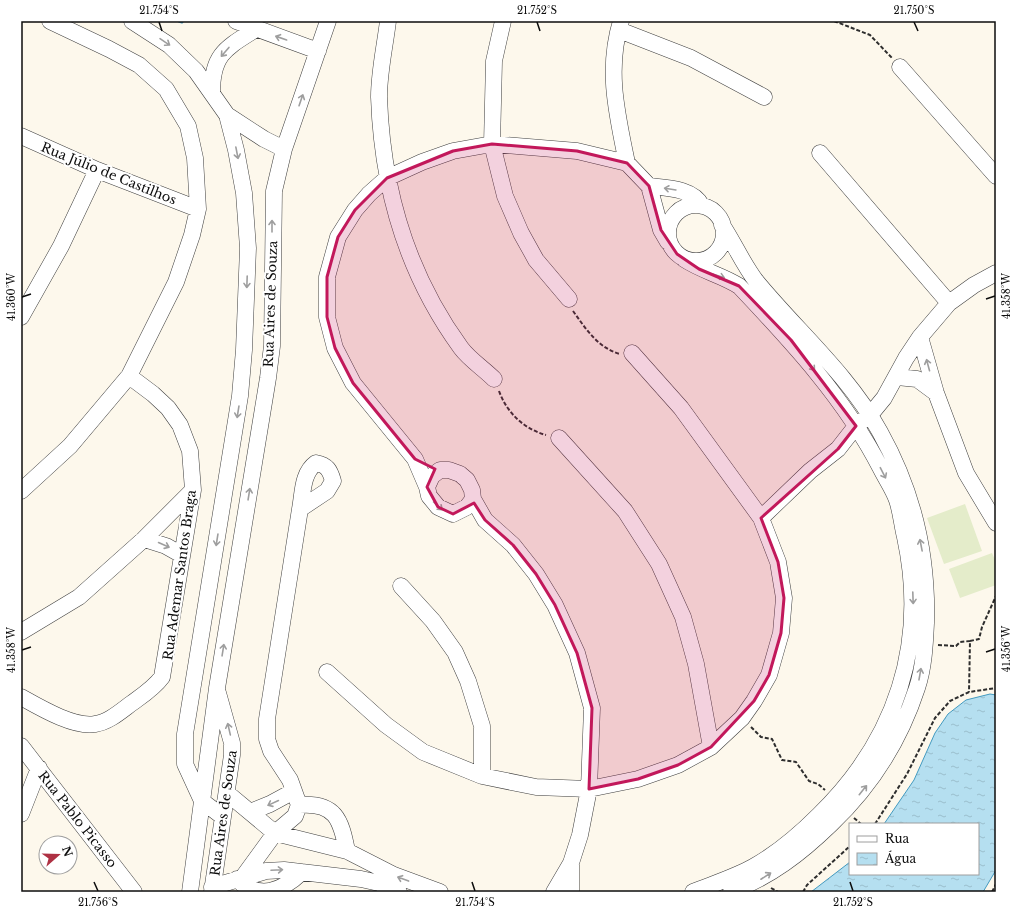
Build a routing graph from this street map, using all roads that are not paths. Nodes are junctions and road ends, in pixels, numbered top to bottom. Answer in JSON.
{"nodes":[{"id":1,"x":50,"y":21,"type":"edge"},
{"id":2,"x":132,"y":21,"type":"edge"},
{"id":3,"x":236,"y":21,"type":"edge"},
{"id":4,"x":328,"y":21,"type":"edge"},
{"id":5,"x":388,"y":21,"type":"edge"},
{"id":6,"x":503,"y":21,"type":"edge"},
{"id":7,"x":620,"y":25,"type":"edge"},
{"id":8,"x":256,"y":29,"type":"junction"},
{"id":9,"x":318,"y":51,"type":"junction"},
{"id":10,"x":900,"y":67,"type":"road end"},
{"id":11,"x":212,"y":93,"type":"junction"},
{"id":12,"x":764,"y":97,"type":"dead end"},
{"id":13,"x":227,"y":115,"type":"junction"},
{"id":14,"x":21,"y":136,"type":"edge"},
{"id":15,"x":492,"y":144,"type":"junction"},
{"id":16,"x":284,"y":149,"type":"junction"},
{"id":17,"x":820,"y":152,"type":"dead end"},
{"id":18,"x":627,"y":163,"type":"junction"},
{"id":19,"x":97,"y":170,"type":"junction"},
{"id":20,"x":996,"y":176,"type":"edge"},
{"id":21,"x":387,"y":178,"type":"junction"},
{"id":22,"x":649,"y":186,"type":"junction"},
{"id":23,"x":702,"y":206,"type":"junction"},
{"id":24,"x":198,"y":209,"type":"junction"},
{"id":25,"x":722,"y":225,"type":"junction"},
{"id":26,"x":671,"y":247,"type":"junction"},
{"id":27,"x":684,"y":259,"type":"junction"},
{"id":28,"x":996,"y":273,"type":"edge"},
{"id":29,"x":569,"y":298,"type":"road end"},
{"id":30,"x":949,"y":303,"type":"junction"},
{"id":31,"x":21,"y":317,"type":"edge"},
{"id":32,"x":920,"y":337,"type":"junction"},
{"id":33,"x":632,"y":353,"type":"road end"},
{"id":34,"x":129,"y":376,"type":"junction"},
{"id":35,"x":494,"y":378,"type":"road end"},
{"id":36,"x":891,"y":387,"type":"junction"},
{"id":37,"x":936,"y":393,"type":"junction"},
{"id":38,"x":866,"y":410,"type":"junction"},
{"id":39,"x":856,"y":426,"type":"junction"},
{"id":40,"x":881,"y":433,"type":"junction"},
{"id":41,"x":559,"y":438,"type":"road end"},
{"id":42,"x":868,"y":443,"type":"junction"},
{"id":43,"x":838,"y":449,"type":"junction"},
{"id":44,"x":415,"y":459,"type":"junction"},
{"id":45,"x":440,"y":470,"type":"junction"},
{"id":46,"x":427,"y":488,"type":"junction"},
{"id":47,"x":193,"y":490,"type":"junction"},
{"id":48,"x":21,"y":491,"type":"edge"},
{"id":49,"x":473,"y":499,"type":"junction"},
{"id":50,"x":300,"y":508,"type":"dead end"},
{"id":51,"x":460,"y":512,"type":"junction"},
{"id":52,"x":762,"y":518,"type":"junction"},
{"id":53,"x":485,"y":520,"type":"junction"},
{"id":54,"x":996,"y":523,"type":"edge"},
{"id":55,"x":144,"y":539,"type":"junction"},
{"id":56,"x":182,"y":555,"type":"junction"},
{"id":57,"x":401,"y":586,"type":"dead end"},
{"id":58,"x":21,"y":632,"type":"edge"},
{"id":59,"x":327,"y":672,"type":"dead end"},
{"id":60,"x":217,"y":688,"type":"junction"},
{"id":61,"x":21,"y":697,"type":"edge"},
{"id":62,"x":21,"y":746,"type":"edge"},
{"id":63,"x":710,"y":747,"type":"junction"},
{"id":64,"x":39,"y":768,"type":"junction"},
{"id":65,"x":482,"y":776,"type":"junction"},
{"id":66,"x":590,"y":788,"type":"junction"},
{"id":67,"x":227,"y":793,"type":"junction"},
{"id":68,"x":296,"y":798,"type":"junction"},
{"id":69,"x":202,"y":801,"type":"junction"},
{"id":70,"x":250,"y":812,"type":"junction"},
{"id":71,"x":21,"y":814,"type":"edge"},
{"id":72,"x":223,"y":817,"type":"junction"},
{"id":73,"x":275,"y":833,"type":"junction"},
{"id":74,"x":347,"y":851,"type":"junction"},
{"id":75,"x":571,"y":863,"type":"junction"},
{"id":76,"x":240,"y":878,"type":"junction"},
{"id":77,"x":212,"y":890,"type":"edge"},
{"id":78,"x":134,"y":892,"type":"edge"},
{"id":79,"x":190,"y":892,"type":"edge"},
{"id":80,"x":399,"y":892,"type":"edge"},
{"id":81,"x":440,"y":892,"type":"edge"},
{"id":82,"x":554,"y":892,"type":"edge"},
{"id":83,"x":571,"y":892,"type":"edge"},
{"id":84,"x":693,"y":892,"type":"edge"},
{"id":85,"x":731,"y":892,"type":"edge"}],
"edges":[{"from":1,"to":24,"type":"street"},
{"from":2,"to":11,"type":"street","one_way":true},
{"from":3,"to":8,"type":"street"},
{"from":4,"to":9,"type":"street","name":"Rua Aires de Souza"},
{"from":5,"to":21,"type":"street"},
{"from":6,"to":15,"type":"street"},
{"from":7,"to":12,"type":"street"},
{"from":7,"to":18,"type":"street"},
{"from":9,"to":8,"type":"street","one_way":true},
{"from":8,"to":11,"type":"street","one_way":true},
{"from":16,"to":9,"type":"street","name":"Rua Aires de Souza","one_way":true},
{"from":10,"to":20,"type":"street"},
{"from":11,"to":13,"type":"street"},
{"from":13,"to":16,"type":"street"},
{"from":13,"to":69,"type":"street","one_way":true},
{"from":14,"to":19,"type":"street","name":"Rua Júlio de Castilhos"},
{"from":15,"to":18,"type":"street"},
{"from":15,"to":21,"type":"street"},
{"from":15,"to":29,"type":"street"},
{"from":60,"to":16,"type":"street","name":"Rua Aires de Souza","one_way":true},
{"from":17,"to":30,"type":"street"},
{"from":18,"to":22,"type":"street"},
{"from":19,"to":24,"type":"street","name":"Rua Júlio de Castilhos"},
{"from":19,"to":31,"type":"street"},
{"from":21,"to":35,"type":"street"},
{"from":21,"to":44,"type":"street"},
{"from":23,"to":22,"type":"street","one_way":true},
{"from":22,"to":26,"type":"street"},
{"from":23,"to":25,"type":"street"},
{"from":23,"to":26,"type":"street"},
{"from":24,"to":34,"type":"street"},
{"from":25,"to":27,"type":"street"},
{"from":25,"to":38,"type":"street"},
{"from":26,"to":27,"type":"street"},
{"from":27,"to":39,"type":"street","one_way":true},
{"from":28,"to":30,"type":"street"},
{"from":30,"to":32,"type":"street"},
{"from":32,"to":36,"type":"street"},
{"from":37,"to":32,"type":"street","one_way":true},
{"from":33,"to":52,"type":"street"},
{"from":34,"to":47,"type":"street","name":"Rua Ademar Santos Braga"},
{"from":34,"to":48,"type":"street"},
{"from":36,"to":37,"type":"street"},
{"from":36,"to":38,"type":"street"},
{"from":36,"to":40,"type":"street"},
{"from":37,"to":54,"type":"street"},
{"from":38,"to":39,"type":"street"},
{"from":38,"to":40,"type":"street"},
{"from":39,"to":42,"type":"street"},
{"from":39,"to":43,"type":"street"},
{"from":40,"to":42,"type":"street"},
{"from":85,"to":40,"type":"street","one_way":true},
{"from":41,"to":63,"type":"street"},
{"from":42,"to":43,"type":"street"},
{"from":42,"to":84,"type":"street","one_way":true},
{"from":43,"to":52,"type":"street"},
{"from":44,"to":45,"type":"street"},
{"from":44,"to":46,"type":"street"},
{"from":45,"to":46,"type":"street"},
{"from":45,"to":49,"type":"street"},
{"from":46,"to":51,"type":"street","one_way":true},
{"from":47,"to":55,"type":"street"},
{"from":47,"to":56,"type":"street","name":"Rua Ademar Santos Braga"},
{"from":49,"to":51,"type":"street"},
{"from":49,"to":53,"type":"street"},
{"from":50,"to":68,"type":"street"},
{"from":51,"to":53,"type":"street"},
{"from":52,"to":63,"type":"street"},
{"from":53,"to":66,"type":"street"},
{"from":55,"to":56,"type":"street","one_way":true},
{"from":55,"to":58,"type":"street"},
{"from":56,"to":61,"type":"street","name":"Rua Ademar Santos Braga"},
{"from":57,"to":65,"type":"street"},
{"from":59,"to":65,"type":"street"},
{"from":67,"to":60,"type":"street","name":"Rua Aires de Souza","one_way":true},
{"from":60,"to":69,"type":"street","name":"Rua Aires de Souza"},
{"from":62,"to":64,"type":"street","name":"Rua Pablo Picasso"},
{"from":63,"to":66,"type":"street"},
{"from":64,"to":71,"type":"street"},
{"from":64,"to":78,"type":"street","name":"Rua Pablo Picasso"},
{"from":65,"to":66,"type":"street"},
{"from":66,"to":75,"type":"street"},
{"from":67,"to":70,"type":"street"},
{"from":67,"to":72,"type":"street","name":"Rua Aires de Souza"},
{"from":68,"to":70,"type":"street","one_way":true},
{"from":68,"to":73,"type":"street"},
{"from":68,"to":74,"type":"street"},
{"from":69,"to":72,"type":"street"},
{"from":69,"to":79,"type":"street","name":"Rua Aires de Souza"},
{"from":70,"to":73,"type":"street"},
{"from":72,"to":77,"type":"street","name":"Rua Aires de Souza"},
{"from":73,"to":74,"type":"street"},
{"from":73,"to":76,"type":"street"},
{"from":81,"to":74,"type":"street","one_way":true},
{"from":75,"to":82,"type":"street"},
{"from":75,"to":83,"type":"street"},
{"from":76,"to":77,"type":"street"},
{"from":76,"to":80,"type":"street","one_way":true}]}
